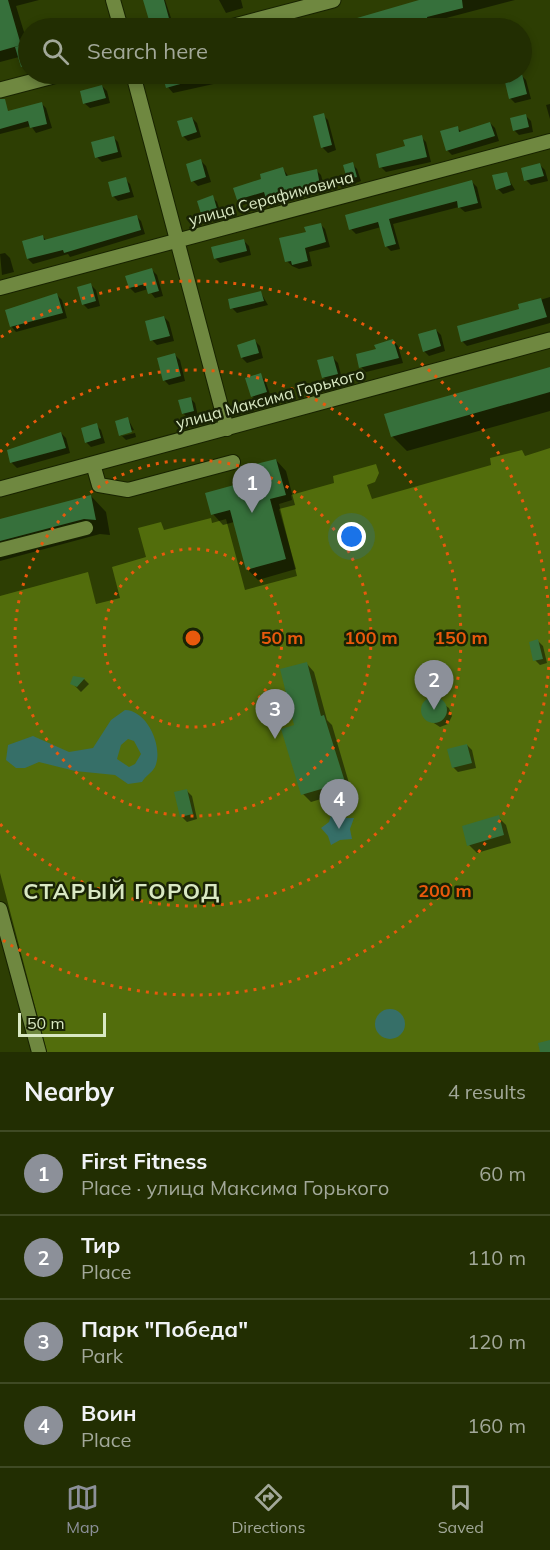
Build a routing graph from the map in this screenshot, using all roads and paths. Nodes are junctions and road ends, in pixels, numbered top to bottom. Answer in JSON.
{"nodes":[{"id":1,"x":113,"y":0,"type":"edge"},
{"id":2,"x":333,"y":0,"type":"edge"},
{"id":3,"x":118,"y":18,"type":"edge"},
{"id":4,"x":265,"y":18,"type":"edge"},
{"id":5,"x":23,"y":84,"type":"edge"},
{"id":6,"x":136,"y":84,"type":"edge"},
{"id":7,"x":0,"y":90,"type":"edge"},
{"id":8,"x":550,"y":141,"type":"edge"},
{"id":9,"x":177,"y":240,"type":"junction"},
{"id":10,"x":0,"y":288,"type":"edge"},
{"id":11,"x":550,"y":340,"type":"edge"},
{"id":12,"x":227,"y":429,"type":"junction"},
{"id":13,"x":233,"y":462,"type":"dead end"},
{"id":14,"x":93,"y":464,"type":"junction"},
{"id":15,"x":0,"y":489,"type":"edge"},
{"id":16,"x":86,"y":528,"type":"dead end"},
{"id":17,"x":0,"y":550,"type":"edge"},
{"id":18,"x":0,"y":909,"type":"edge"},
{"id":19,"x":39,"y":1052,"type":"edge"}],
"edges":[{"from":1,"to":3,"type":"street"},
{"from":2,"to":4,"type":"street"},
{"from":5,"to":7,"type":"street"},
{"from":6,"to":9,"type":"street"},
{"from":8,"to":9,"type":"street","name":"улица Серафимовича"},
{"from":9,"to":10,"type":"street","name":"улица Серафимовича"},
{"from":9,"to":12,"type":"street"},
{"from":11,"to":12,"type":"street","name":"улица Максима Горького"},
{"from":12,"to":14,"type":"street","name":"улица Максима Горького"},
{"from":13,"to":14,"type":"street"},
{"from":14,"to":15,"type":"street","name":"улица Максима Горького"},
{"from":16,"to":17,"type":"street"},
{"from":18,"to":19,"type":"street"}]}
